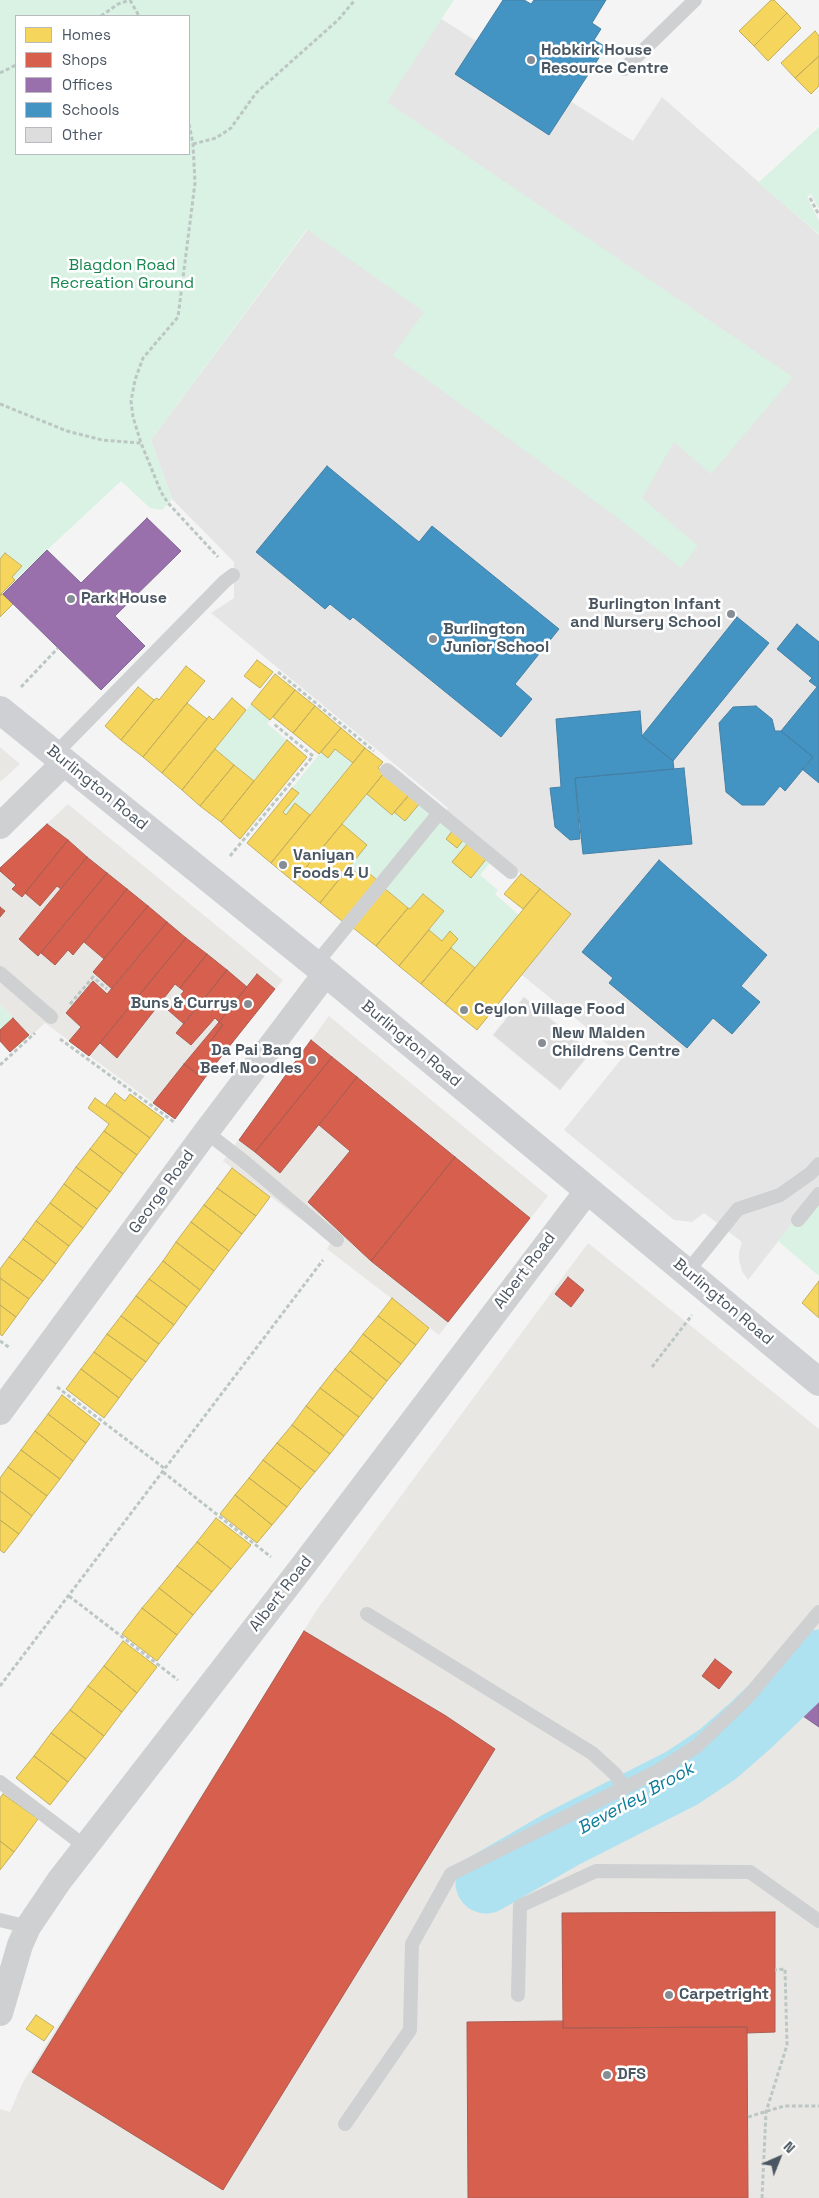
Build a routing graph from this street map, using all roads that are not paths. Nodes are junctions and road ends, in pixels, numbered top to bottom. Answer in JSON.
{"nodes":[{"id":1,"x":695,"y":0,"type":"edge"},
{"id":2,"x":624,"y":69,"type":"dead end"},
{"id":3,"x":229,"y":578,"type":"road end"},
{"id":4,"x":0,"y":710,"type":"edge"},
{"id":5,"x":60,"y":758,"type":"junction"},
{"id":6,"x":387,"y":770,"type":"road end"},
{"id":7,"x":439,"y":813,"type":"junction"},
{"id":8,"x":0,"y":826,"type":"edge"},
{"id":9,"x":512,"y":872,"type":"dead end"},
{"id":10,"x":321,"y":969,"type":"junction"},
{"id":11,"x":0,"y":973,"type":"edge"},
{"id":12,"x":50,"y":1017,"type":"dead end"},
{"id":13,"x":202,"y":1136,"type":"junction"},
{"id":14,"x":819,"y":1164,"type":"edge"},
{"id":15,"x":588,"y":1190,"type":"junction"},
{"id":16,"x":819,"y":1194,"type":"edge"},
{"id":17,"x":798,"y":1220,"type":"dead end"},
{"id":18,"x":337,"y":1240,"type":"road end"},
{"id":19,"x":687,"y":1272,"type":"junction"},
{"id":20,"x":819,"y":1382,"type":"edge"},
{"id":21,"x":0,"y":1412,"type":"edge"},
{"id":22,"x":819,"y":1612,"type":"edge"},
{"id":23,"x":367,"y":1614,"type":"dead end"},
{"id":24,"x":0,"y":1782,"type":"edge"},
{"id":25,"x":624,"y":1788,"type":"junction"},
{"id":26,"x":86,"y":1847,"type":"junction"},
{"id":27,"x":0,"y":1920,"type":"edge"},
{"id":28,"x":819,"y":1921,"type":"edge"},
{"id":29,"x":28,"y":1927,"type":"junction"},
{"id":30,"x":518,"y":1995,"type":"dead end"},
{"id":31,"x":0,"y":2012,"type":"edge"},
{"id":32,"x":345,"y":2124,"type":"dead end"}],
"edges":[{"from":1,"to":2,"type":"lane"},
{"from":3,"to":5,"type":"lane"},
{"from":4,"to":5,"type":"main road","name":"Burlington Road"},
{"from":5,"to":8,"type":"street"},
{"from":5,"to":10,"type":"main road","name":"Burlington Road"},
{"from":6,"to":7,"type":"lane"},
{"from":7,"to":9,"type":"lane"},
{"from":7,"to":10,"type":"lane"},
{"from":10,"to":13,"type":"street","name":"George Road"},
{"from":10,"to":15,"type":"main road","name":"Burlington Road"},
{"from":11,"to":12,"type":"lane"},
{"from":13,"to":18,"type":"lane"},
{"from":13,"to":21,"type":"street","name":"George Road"},
{"from":14,"to":19,"type":"lane"},
{"from":15,"to":19,"type":"main road","name":"Burlington Road"},
{"from":15,"to":26,"type":"street","name":"Albert Road"},
{"from":16,"to":17,"type":"lane"},
{"from":19,"to":20,"type":"main road","name":"Burlington Road"},
{"from":22,"to":25,"type":"lane"},
{"from":23,"to":25,"type":"lane"},
{"from":24,"to":26,"type":"lane"},
{"from":25,"to":32,"type":"lane"},
{"from":26,"to":29,"type":"street","name":"Albert Road"},
{"from":27,"to":29,"type":"lane"},
{"from":28,"to":30,"type":"lane"},
{"from":29,"to":31,"type":"street","name":"Albert Road"}]}
